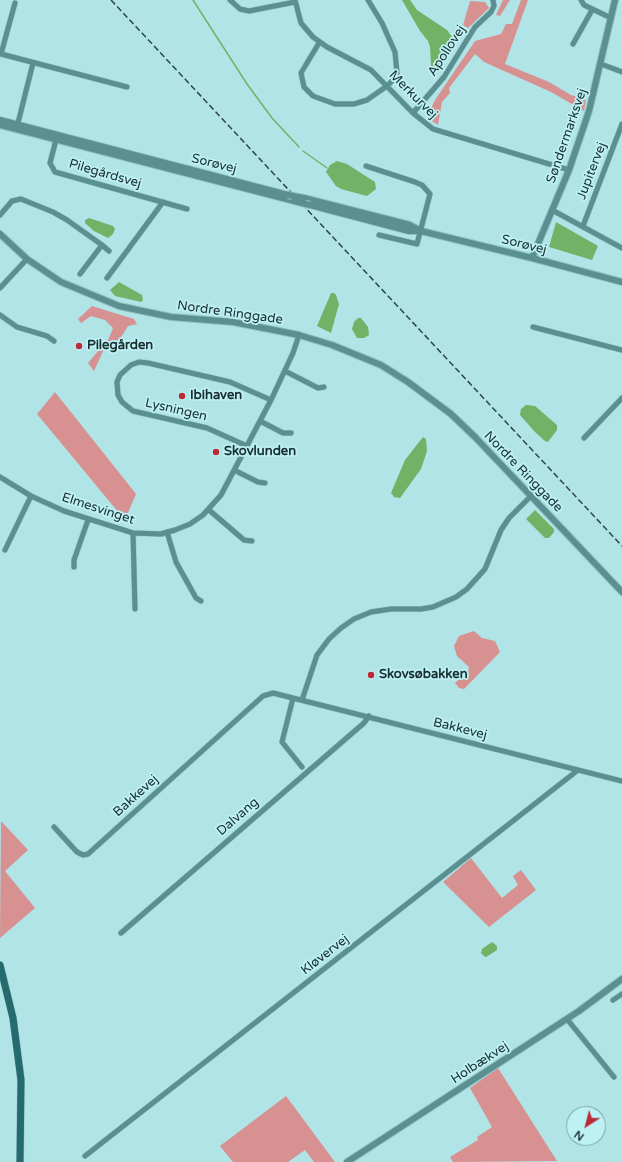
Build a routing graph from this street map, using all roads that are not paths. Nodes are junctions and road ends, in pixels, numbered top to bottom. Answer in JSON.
{"nodes":[{"id":1,"x":230,"y":0,"type":"edge"},
{"id":2,"x":368,"y":0,"type":"edge"},
{"id":3,"x":493,"y":0,"type":"edge"},
{"id":4,"x":581,"y":0,"type":"edge"},
{"id":5,"x":615,"y":0,"type":"edge"},
{"id":6,"x":295,"y":1,"type":"edge"},
{"id":7,"x":15,"y":3,"type":"dead end"},
{"id":8,"x":592,"y":10,"type":"junction"},
{"id":9,"x":611,"y":18,"type":"junction"},
{"id":10,"x":319,"y":42,"type":"junction"},
{"id":11,"x":573,"y":44,"type":"dead end"},
{"id":12,"x":33,"y":62,"type":"junction"},
{"id":13,"x":601,"y":64,"type":"junction"},
{"id":14,"x":622,"y":72,"type":"edge"},
{"id":15,"x":387,"y":86,"type":"junction"},
{"id":16,"x":128,"y":87,"type":"dead end"},
{"id":17,"x":413,"y":113,"type":"junction"},
{"id":18,"x":0,"y":120,"type":"edge"},
{"id":19,"x":622,"y":124,"type":"edge"},
{"id":20,"x":0,"y":125,"type":"edge"},
{"id":21,"x":16,"y":127,"type":"junction"},
{"id":22,"x":56,"y":137,"type":"junction"},
{"id":23,"x":366,"y":166,"type":"dead end"},
{"id":24,"x":569,"y":170,"type":"junction"},
{"id":25,"x":163,"y":202,"type":"junction"},
{"id":26,"x":187,"y":209,"type":"dead end"},
{"id":27,"x":552,"y":210,"type":"junction"},
{"id":28,"x":0,"y":214,"type":"edge"},
{"id":29,"x":583,"y":226,"type":"junction"},
{"id":30,"x":421,"y":231,"type":"junction"},
{"id":31,"x":0,"y":234,"type":"edge"},
{"id":32,"x":379,"y":234,"type":"dead end"},
{"id":33,"x":102,"y":245,"type":"junction"},
{"id":34,"x":622,"y":248,"type":"edge"},
{"id":35,"x":109,"y":251,"type":"dead end"},
{"id":36,"x":532,"y":258,"type":"junction"},
{"id":37,"x":27,"y":259,"type":"junction"},
{"id":38,"x":80,"y":274,"type":"dead end"},
{"id":39,"x":107,"y":278,"type":"dead end"},
{"id":40,"x":622,"y":282,"type":"edge"},
{"id":41,"x":0,"y":288,"type":"edge"},
{"id":42,"x":0,"y":315,"type":"edge"},
{"id":43,"x":533,"y":327,"type":"dead end"},
{"id":44,"x":299,"y":335,"type":"junction"},
{"id":45,"x":54,"y":341,"type":"dead end"},
{"id":46,"x":622,"y":350,"type":"edge"},
{"id":47,"x":284,"y":371,"type":"junction"},
{"id":48,"x":324,"y":386,"type":"dead end"},
{"id":49,"x":622,"y":398,"type":"edge"},
{"id":50,"x":271,"y":400,"type":"junction"},
{"id":51,"x":260,"y":421,"type":"junction"},
{"id":52,"x":291,"y":433,"type":"dead end"},
{"id":53,"x":584,"y":438,"type":"dead end"},
{"id":54,"x":247,"y":446,"type":"junction"},
{"id":55,"x":234,"y":470,"type":"junction"},
{"id":56,"x":0,"y":477,"type":"edge"},
{"id":57,"x":265,"y":483,"type":"dead end"},
{"id":58,"x":31,"y":496,"type":"junction"},
{"id":59,"x":531,"y":496,"type":"junction"},
{"id":60,"x":209,"y":510,"type":"junction"},
{"id":61,"x":88,"y":520,"type":"junction"},
{"id":62,"x":167,"y":532,"type":"junction"},
{"id":63,"x":133,"y":533,"type":"junction"},
{"id":64,"x":252,"y":541,"type":"dead end"},
{"id":65,"x":5,"y":550,"type":"dead end"},
{"id":66,"x":74,"y":567,"type":"dead end"},
{"id":67,"x":622,"y":592,"type":"edge"},
{"id":68,"x":201,"y":601,"type":"dead end"},
{"id":69,"x":135,"y":609,"type":"dead end"},
{"id":70,"x":293,"y":698,"type":"junction"},
{"id":71,"x":302,"y":700,"type":"junction"},
{"id":72,"x":369,"y":716,"type":"junction"},
{"id":73,"x":302,"y":767,"type":"dead end"},
{"id":74,"x":578,"y":770,"type":"junction"},
{"id":75,"x":622,"y":781,"type":"edge"},
{"id":76,"x":54,"y":827,"type":"dead end"},
{"id":77,"x":121,"y":933,"type":"dead end"},
{"id":78,"x":0,"y":965,"type":"edge"},
{"id":79,"x":622,"y":979,"type":"edge"},
{"id":80,"x":621,"y":996,"type":"edge"},
{"id":81,"x":613,"y":1000,"type":"dead end"},
{"id":82,"x":567,"y":1019,"type":"junction"},
{"id":83,"x":614,"y":1078,"type":"dead end"},
{"id":84,"x":85,"y":1156,"type":"dead end"},
{"id":85,"x":20,"y":1162,"type":"edge"},
{"id":86,"x":347,"y":1162,"type":"edge"}],
"edges":[{"from":1,"to":6,"type":"street"},
{"from":2,"to":15,"type":"street"},
{"from":3,"to":17,"type":"street","name":"Apollovej"},
{"from":4,"to":8,"type":"street"},
{"from":5,"to":9,"type":"street","name":"Søndermarksvej"},
{"from":6,"to":10,"type":"street","name":"Merkurvej"},
{"from":7,"to":12,"type":"street"},
{"from":8,"to":9,"type":"street"},
{"from":8,"to":11,"type":"street"},
{"from":9,"to":13,"type":"street","name":"Søndermarksvej"},
{"from":10,"to":15,"type":"street","name":"Merkurvej"},
{"from":10,"to":15,"type":"street"},
{"from":12,"to":16,"type":"street"},
{"from":12,"to":21,"type":"street"},
{"from":13,"to":14,"type":"street"},
{"from":13,"to":24,"type":"street","name":"Søndermarksvej"},
{"from":15,"to":17,"type":"street","name":"Merkurvej"},
{"from":17,"to":24,"type":"street","name":"Merkurvej"},
{"from":18,"to":21,"type":"street","name":"Sorøvej"},
{"from":19,"to":29,"type":"street","name":"Jupitervej"},
{"from":20,"to":21,"type":"street","name":"Sorøvej"},
{"from":21,"to":22,"type":"street","name":"Sorøvej"},
{"from":22,"to":25,"type":"street","name":"Pilegårdsvej"},
{"from":22,"to":30,"type":"street","name":"Sorøvej","bridge":true},
{"from":22,"to":30,"type":"street","name":"Sorøvej","bridge":true},
{"from":23,"to":30,"type":"street"},
{"from":24,"to":27,"type":"street","name":"Søndermarksvej"},
{"from":25,"to":26,"type":"street","name":"Pilegårdsvej"},
{"from":25,"to":39,"type":"street"},
{"from":27,"to":29,"type":"street"},
{"from":27,"to":36,"type":"street","name":"Søndermarksvej"},
{"from":28,"to":33,"type":"street"},
{"from":29,"to":34,"type":"street"},
{"from":30,"to":32,"type":"street"},
{"from":30,"to":36,"type":"street","name":"Sorøvej"},
{"from":31,"to":37,"type":"street","name":"Nordre Ringgade"},
{"from":33,"to":35,"type":"street"},
{"from":33,"to":38,"type":"street"},
{"from":36,"to":40,"type":"street","name":"Sorøvej"},
{"from":37,"to":41,"type":"street"},
{"from":37,"to":44,"type":"street","name":"Nordre Ringgade"},
{"from":42,"to":45,"type":"street"},
{"from":43,"to":46,"type":"street"},
{"from":44,"to":47,"type":"street","name":"Elmesvinget"},
{"from":44,"to":59,"type":"street","name":"Nordre Ringgade"},
{"from":47,"to":48,"type":"street"},
{"from":47,"to":50,"type":"street","name":"Elmesvinget"},
{"from":49,"to":53,"type":"street"},
{"from":50,"to":51,"type":"street","name":"Elmesvinget"},
{"from":50,"to":54,"type":"street","name":"Lysningen"},
{"from":51,"to":52,"type":"street"},
{"from":51,"to":54,"type":"street","name":"Elmesvinget"},
{"from":54,"to":55,"type":"street","name":"Elmesvinget"},
{"from":55,"to":57,"type":"street"},
{"from":55,"to":60,"type":"street","name":"Elmesvinget"},
{"from":56,"to":58,"type":"street","name":"Elmesvinget"},
{"from":58,"to":61,"type":"street","name":"Elmesvinget"},
{"from":58,"to":65,"type":"street"},
{"from":59,"to":67,"type":"street","name":"Nordre Ringgade"},
{"from":59,"to":71,"type":"street"},
{"from":60,"to":62,"type":"street","name":"Elmesvinget"},
{"from":60,"to":64,"type":"street"},
{"from":61,"to":63,"type":"street","name":"Elmesvinget"},
{"from":61,"to":66,"type":"street"},
{"from":62,"to":63,"type":"street","name":"Elmesvinget"},
{"from":62,"to":68,"type":"street"},
{"from":63,"to":69,"type":"street"},
{"from":70,"to":71,"type":"street","name":"Bakkevej"},
{"from":70,"to":73,"type":"street"},
{"from":70,"to":76,"type":"street","name":"Bakkevej"},
{"from":71,"to":72,"type":"street","name":"Bakkevej"},
{"from":72,"to":74,"type":"street","name":"Bakkevej"},
{"from":72,"to":77,"type":"street","name":"Dalvang"},
{"from":74,"to":75,"type":"street","name":"Bakkevej"},
{"from":74,"to":84,"type":"street","name":"Kløvervej"},
{"from":78,"to":85,"type":"main road"},
{"from":79,"to":82,"type":"street","name":"Holbækvej"},
{"from":80,"to":81,"type":"street"},
{"from":82,"to":83,"type":"street"},
{"from":82,"to":86,"type":"street","name":"Holbækvej"}]}
